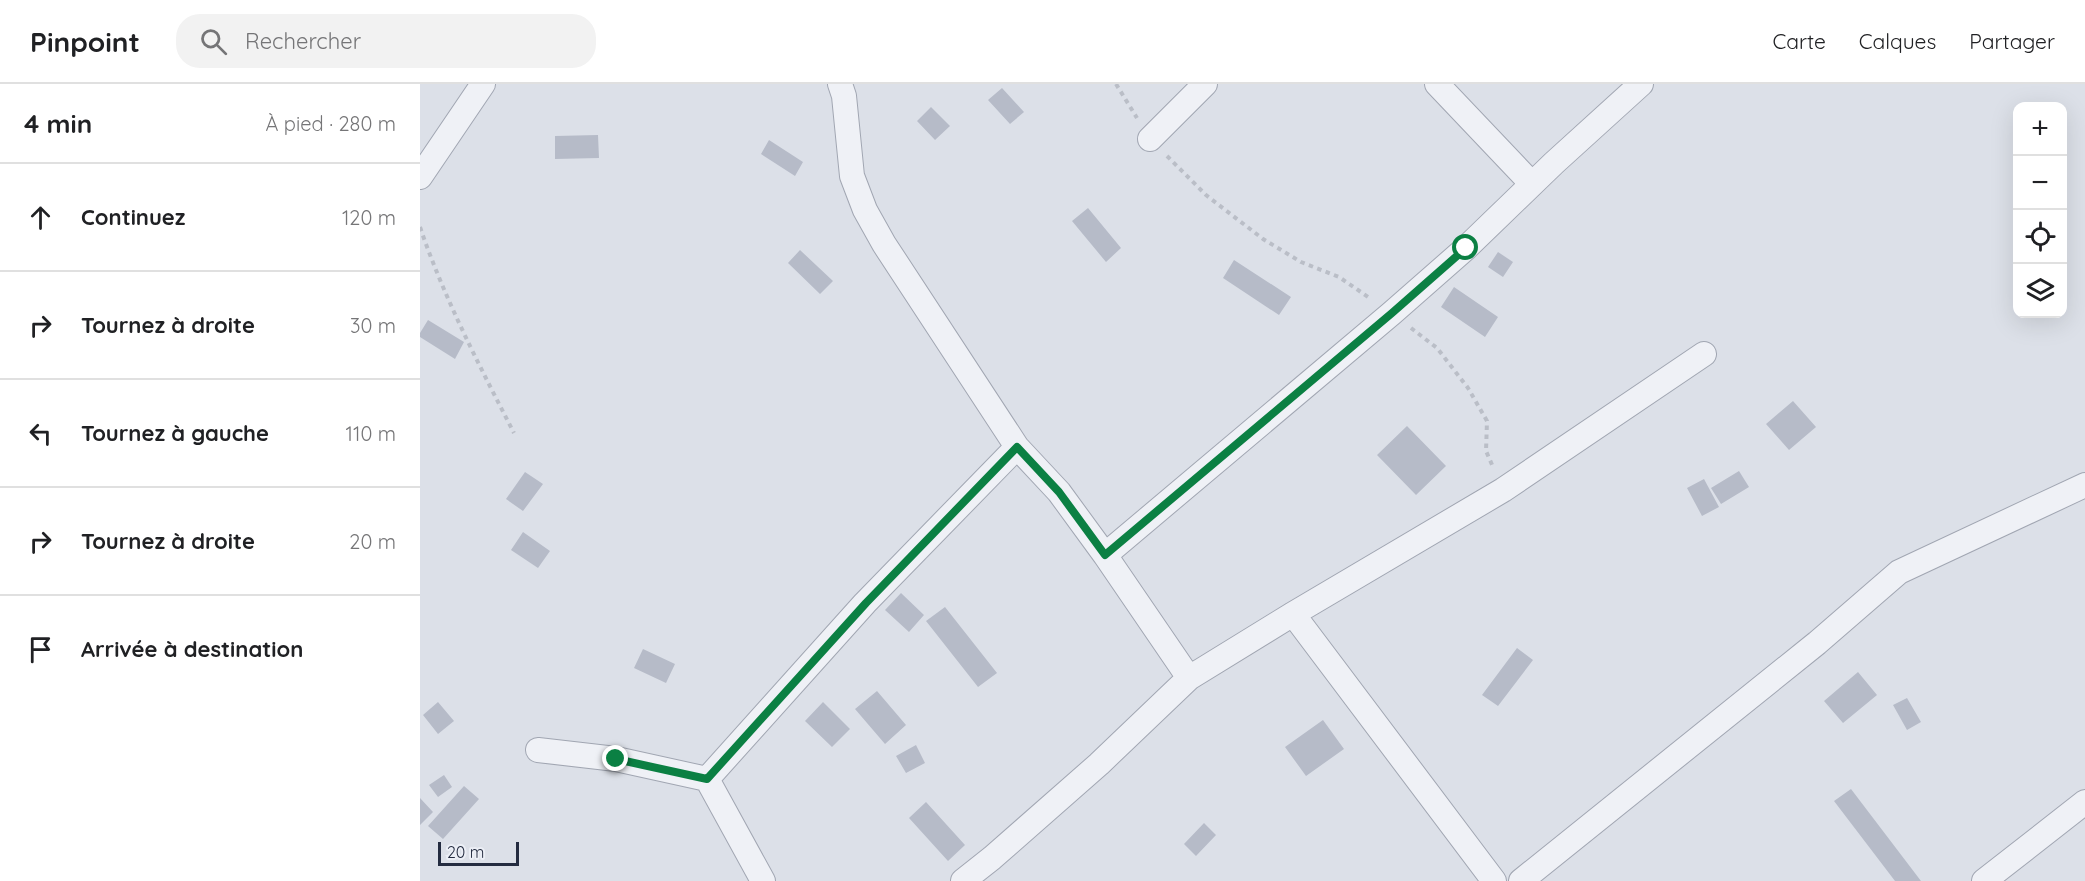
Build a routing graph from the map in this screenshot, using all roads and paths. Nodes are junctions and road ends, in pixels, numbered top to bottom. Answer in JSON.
{"nodes":[{"id":1,"x":483,"y":84,"type":"edge"},
{"id":2,"x":840,"y":84,"type":"edge"},
{"id":3,"x":1116,"y":84,"type":"edge"},
{"id":4,"x":1206,"y":84,"type":"edge"},
{"id":5,"x":1437,"y":84,"type":"edge"},
{"id":6,"x":1641,"y":84,"type":"edge"},
{"id":7,"x":1150,"y":140,"type":"junction"},
{"id":8,"x":420,"y":177,"type":"edge"},
{"id":9,"x":1532,"y":184,"type":"junction"},
{"id":10,"x":420,"y":227,"type":"edge"},
{"id":11,"x":1392,"y":313,"type":"junction"},
{"id":12,"x":1704,"y":354,"type":"dead end"},
{"id":13,"x":514,"y":433,"type":"dead end"},
{"id":14,"x":1017,"y":447,"type":"junction"},
{"id":15,"x":2085,"y":484,"type":"edge"},
{"id":16,"x":1503,"y":490,"type":"junction"},
{"id":17,"x":1105,"y":555,"type":"junction"},
{"id":18,"x":1293,"y":614,"type":"junction"},
{"id":19,"x":1189,"y":678,"type":"junction"},
{"id":20,"x":538,"y":750,"type":"dead end"},
{"id":21,"x":707,"y":779,"type":"junction"},
{"id":22,"x":2085,"y":802,"type":"edge"},
{"id":23,"x":764,"y":881,"type":"edge"},
{"id":24,"x":963,"y":881,"type":"edge"},
{"id":25,"x":1494,"y":881,"type":"edge"},
{"id":26,"x":1521,"y":881,"type":"edge"},
{"id":27,"x":1984,"y":881,"type":"edge"}],
"edges":[{"from":1,"to":8,"type":"street"},
{"from":2,"to":14,"type":"street"},
{"from":3,"to":7,"type":"path"},
{"from":4,"to":7,"type":"street"},
{"from":5,"to":9,"type":"street"},
{"from":6,"to":9,"type":"street"},
{"from":7,"to":11,"type":"path"},
{"from":9,"to":11,"type":"street"},
{"from":10,"to":13,"type":"path"},
{"from":11,"to":16,"type":"path"},
{"from":11,"to":17,"type":"street"},
{"from":12,"to":16,"type":"street"},
{"from":14,"to":17,"type":"street"},
{"from":14,"to":21,"type":"street"},
{"from":15,"to":26,"type":"street"},
{"from":16,"to":18,"type":"street"},
{"from":17,"to":19,"type":"street"},
{"from":18,"to":19,"type":"street"},
{"from":18,"to":25,"type":"street"},
{"from":19,"to":24,"type":"street"},
{"from":20,"to":21,"type":"street"},
{"from":21,"to":23,"type":"street"},
{"from":22,"to":27,"type":"street"}]}
